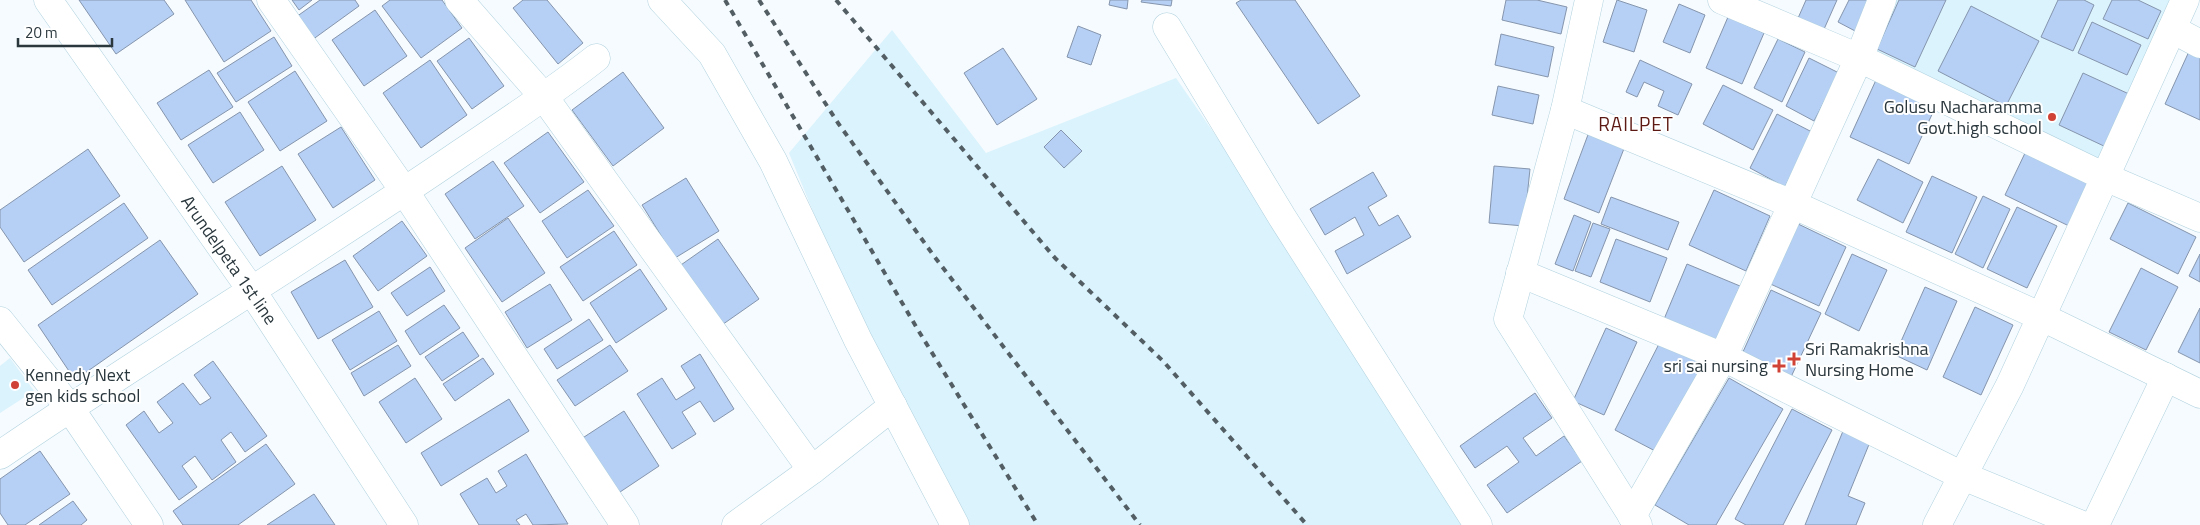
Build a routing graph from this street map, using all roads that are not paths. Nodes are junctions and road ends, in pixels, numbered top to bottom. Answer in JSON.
{"nodes":[{"id":1,"x":48,"y":0,"type":"edge"},
{"id":2,"x":270,"y":0,"type":"edge"},
{"id":3,"x":459,"y":0,"type":"edge"},
{"id":4,"x":662,"y":0,"type":"edge"},
{"id":5,"x":1589,"y":0,"type":"edge"},
{"id":6,"x":1722,"y":0,"type":"edge"},
{"id":7,"x":1882,"y":0,"type":"edge"},
{"id":8,"x":2185,"y":0,"type":"edge"},
{"id":9,"x":1167,"y":27,"type":"dead end"},
{"id":10,"x":2172,"y":29,"type":"junction"},
{"id":11,"x":2200,"y":44,"type":"edge"},
{"id":12,"x":596,"y":58,"type":"dead end"},
{"id":13,"x":1859,"y":58,"type":"junction"},
{"id":14,"x":544,"y":97,"type":"junction"},
{"id":15,"x":1565,"y":110,"type":"junction"},
{"id":16,"x":2105,"y":177,"type":"junction"},
{"id":17,"x":405,"y":192,"type":"junction"},
{"id":18,"x":1792,"y":204,"type":"junction"},
{"id":19,"x":2200,"y":218,"type":"edge"},
{"id":20,"x":1520,"y":273,"type":"junction"},
{"id":21,"x":252,"y":291,"type":"junction"},
{"id":22,"x":2042,"y":316,"type":"junction"},
{"id":23,"x":0,"y":321,"type":"edge"},
{"id":24,"x":1723,"y":357,"type":"junction"},
{"id":25,"x":2166,"y":378,"type":"junction"},
{"id":26,"x":2200,"y":394,"type":"edge"},
{"id":27,"x":893,"y":406,"type":"junction"},
{"id":28,"x":69,"y":407,"type":"junction"},
{"id":29,"x":0,"y":455,"type":"edge"},
{"id":30,"x":812,"y":470,"type":"junction"},
{"id":31,"x":1963,"y":476,"type":"junction"},
{"id":32,"x":1635,"y":521,"type":"edge"},
{"id":33,"x":150,"y":525,"type":"edge"},
{"id":34,"x":404,"y":525,"type":"edge"},
{"id":35,"x":625,"y":525,"type":"edge"},
{"id":36,"x":736,"y":525,"type":"edge"},
{"id":37,"x":956,"y":525,"type":"edge"},
{"id":38,"x":1478,"y":525,"type":"edge"},
{"id":39,"x":1937,"y":525,"type":"edge"},
{"id":40,"x":2082,"y":525,"type":"edge"},
{"id":41,"x":2095,"y":525,"type":"edge"}],
"edges":[{"from":1,"to":21,"type":"street","name":"Arundelpeta 1st line"},
{"from":2,"to":17,"type":"street"},
{"from":3,"to":14,"type":"street"},
{"from":4,"to":27,"type":"street"},
{"from":5,"to":15,"type":"street"},
{"from":6,"to":13,"type":"street"},
{"from":7,"to":13,"type":"street"},
{"from":8,"to":10,"type":"street"},
{"from":9,"to":38,"type":"street"},
{"from":10,"to":11,"type":"street"},
{"from":10,"to":16,"type":"street"},
{"from":12,"to":14,"type":"street"},
{"from":13,"to":16,"type":"street"},
{"from":13,"to":18,"type":"street"},
{"from":14,"to":17,"type":"street"},
{"from":14,"to":30,"type":"street"},
{"from":15,"to":18,"type":"street"},
{"from":15,"to":20,"type":"street"},
{"from":16,"to":19,"type":"street"},
{"from":16,"to":22,"type":"street"},
{"from":17,"to":21,"type":"street"},
{"from":17,"to":35,"type":"street"},
{"from":18,"to":22,"type":"street"},
{"from":18,"to":24,"type":"street"},
{"from":20,"to":24,"type":"street"},
{"from":20,"to":32,"type":"street"},
{"from":21,"to":28,"type":"street"},
{"from":21,"to":34,"type":"street","name":"Arundelpeta 1st line"},
{"from":22,"to":25,"type":"street"},
{"from":22,"to":31,"type":"street"},
{"from":23,"to":28,"type":"street"},
{"from":24,"to":31,"type":"street"},
{"from":24,"to":32,"type":"street"},
{"from":25,"to":26,"type":"street"},
{"from":25,"to":41,"type":"street"},
{"from":27,"to":30,"type":"street"},
{"from":27,"to":37,"type":"street"},
{"from":28,"to":29,"type":"street"},
{"from":28,"to":33,"type":"street"},
{"from":30,"to":36,"type":"street"},
{"from":31,"to":39,"type":"street"},
{"from":31,"to":40,"type":"street"}]}
